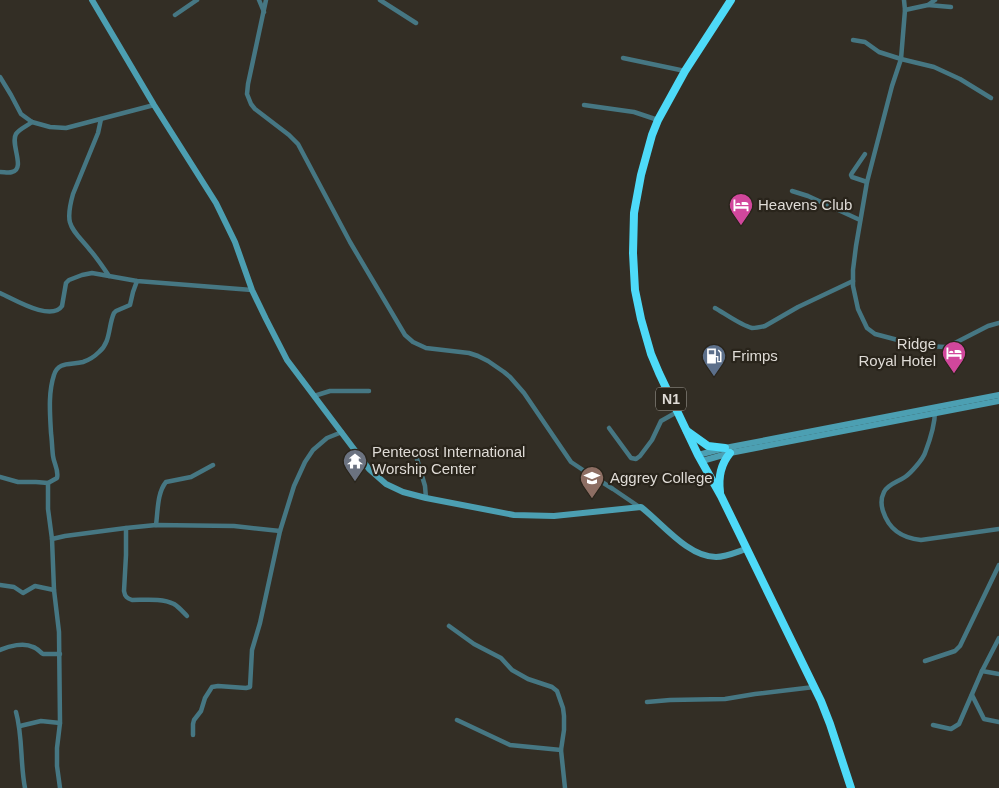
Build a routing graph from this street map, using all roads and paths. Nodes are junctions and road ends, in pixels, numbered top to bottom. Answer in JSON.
{"nodes":[{"id":1,"x":92,"y":0,"type":"edge"},
{"id":2,"x":197,"y":0,"type":"edge"},
{"id":3,"x":259,"y":0,"type":"edge"},
{"id":4,"x":266,"y":0,"type":"edge"},
{"id":5,"x":380,"y":0,"type":"edge"},
{"id":6,"x":731,"y":0,"type":"edge"},
{"id":7,"x":904,"y":0,"type":"edge"},
{"id":8,"x":935,"y":0,"type":"edge"},
{"id":9,"x":928,"y":5,"type":"junction"},
{"id":10,"x":951,"y":7,"type":"dead end"},
{"id":11,"x":905,"y":10,"type":"junction"},
{"id":12,"x":264,"y":12,"type":"junction"},
{"id":13,"x":175,"y":15,"type":"dead end"},
{"id":14,"x":416,"y":23,"type":"dead end"},
{"id":15,"x":853,"y":40,"type":"dead end"},
{"id":16,"x":623,"y":58,"type":"dead end"},
{"id":17,"x":900,"y":59,"type":"junction"},
{"id":18,"x":685,"y":72,"type":"junction"},
{"id":19,"x":0,"y":77,"type":"edge"},
{"id":20,"x":991,"y":98,"type":"dead end"},
{"id":21,"x":154,"y":105,"type":"junction"},
{"id":22,"x":584,"y":105,"type":"dead end"},
{"id":23,"x":101,"y":119,"type":"junction"},
{"id":24,"x":658,"y":120,"type":"junction"},
{"id":25,"x":32,"y":122,"type":"junction"},
{"id":26,"x":865,"y":154,"type":"dead end"},
{"id":27,"x":0,"y":172,"type":"edge"},
{"id":28,"x":867,"y":182,"type":"junction"},
{"id":29,"x":792,"y":191,"type":"dead end"},
{"id":30,"x":860,"y":220,"type":"junction"},
{"id":31,"x":109,"y":276,"type":"junction"},
{"id":32,"x":137,"y":281,"type":"junction"},
{"id":33,"x":853,"y":281,"type":"junction"},
{"id":34,"x":252,"y":290,"type":"junction"},
{"id":35,"x":0,"y":293,"type":"edge"},
{"id":36,"x":715,"y":308,"type":"dead end"},
{"id":37,"x":999,"y":323,"type":"edge"},
{"id":38,"x":369,"y":391,"type":"dead end"},
{"id":39,"x":999,"y":395,"type":"edge"},
{"id":40,"x":314,"y":396,"type":"junction"},
{"id":41,"x":999,"y":401,"type":"edge"},
{"id":42,"x":935,"y":411,"type":"junction"},
{"id":43,"x":677,"y":412,"type":"junction"},
{"id":44,"x":609,"y":428,"type":"dead end"},
{"id":45,"x":687,"y":431,"type":"junction"},
{"id":46,"x":342,"y":432,"type":"junction"},
{"id":47,"x":728,"y":450,"type":"junction"},
{"id":48,"x":415,"y":452,"type":"dead end"},
{"id":49,"x":700,"y":458,"type":"junction"},
{"id":50,"x":213,"y":465,"type":"dead end"},
{"id":51,"x":0,"y":477,"type":"edge"},
{"id":52,"x":48,"y":484,"type":"junction"},
{"id":53,"x":721,"y":496,"type":"junction"},
{"id":54,"x":426,"y":498,"type":"junction"},
{"id":55,"x":638,"y":506,"type":"junction"},
{"id":56,"x":156,"y":525,"type":"junction"},
{"id":57,"x":126,"y":528,"type":"junction"},
{"id":58,"x":999,"y":529,"type":"edge"},
{"id":59,"x":280,"y":531,"type":"junction"},
{"id":60,"x":52,"y":539,"type":"junction"},
{"id":61,"x":746,"y":549,"type":"junction"},
{"id":62,"x":999,"y":565,"type":"edge"},
{"id":63,"x":0,"y":585,"type":"edge"},
{"id":64,"x":54,"y":590,"type":"junction"},
{"id":65,"x":187,"y":616,"type":"dead end"},
{"id":66,"x":449,"y":626,"type":"dead end"},
{"id":67,"x":999,"y":638,"type":"edge"},
{"id":68,"x":0,"y":650,"type":"edge"},
{"id":69,"x":60,"y":654,"type":"junction"},
{"id":70,"x":925,"y":661,"type":"dead end"},
{"id":71,"x":982,"y":670,"type":"junction"},
{"id":72,"x":999,"y":674,"type":"edge"},
{"id":73,"x":814,"y":687,"type":"junction"},
{"id":74,"x":972,"y":695,"type":"junction"},
{"id":75,"x":647,"y":702,"type":"dead end"},
{"id":76,"x":16,"y":712,"type":"dead end"},
{"id":77,"x":457,"y":720,"type":"dead end"},
{"id":78,"x":999,"y":722,"type":"edge"},
{"id":79,"x":60,"y":723,"type":"junction"},
{"id":80,"x":934,"y":725,"type":"dead end"},
{"id":81,"x":20,"y":726,"type":"junction"},
{"id":82,"x":193,"y":735,"type":"dead end"},
{"id":83,"x":562,"y":750,"type":"junction"},
{"id":84,"x":25,"y":788,"type":"edge"},
{"id":85,"x":60,"y":788,"type":"edge"},
{"id":86,"x":565,"y":788,"type":"edge"},
{"id":87,"x":851,"y":788,"type":"edge"}],
"edges":[{"from":1,"to":21,"type":"street"},
{"from":2,"to":13,"type":"street"},
{"from":3,"to":12,"type":"street"},
{"from":4,"to":12,"type":"street"},
{"from":5,"to":14,"type":"street"},
{"from":6,"to":18,"type":"highway","number":"N1"},
{"from":7,"to":11,"type":"street"},
{"from":8,"to":9,"type":"street"},
{"from":9,"to":10,"type":"street"},
{"from":9,"to":11,"type":"street"},
{"from":11,"to":17,"type":"street"},
{"from":12,"to":55,"type":"street"},
{"from":15,"to":17,"type":"street"},
{"from":16,"to":18,"type":"street"},
{"from":17,"to":20,"type":"street"},
{"from":17,"to":28,"type":"street"},
{"from":18,"to":24,"type":"highway","number":"N1"},
{"from":19,"to":25,"type":"street"},
{"from":21,"to":23,"type":"street"},
{"from":21,"to":34,"type":"street"},
{"from":22,"to":24,"type":"street"},
{"from":23,"to":25,"type":"street"},
{"from":23,"to":31,"type":"street"},
{"from":24,"to":43,"type":"highway","number":"N1"},
{"from":25,"to":27,"type":"street"},
{"from":26,"to":28,"type":"street"},
{"from":28,"to":30,"type":"street"},
{"from":29,"to":30,"type":"street"},
{"from":30,"to":33,"type":"street"},
{"from":31,"to":32,"type":"street"},
{"from":31,"to":35,"type":"street"},
{"from":32,"to":34,"type":"street"},
{"from":32,"to":52,"type":"street"},
{"from":33,"to":36,"type":"street"},
{"from":33,"to":37,"type":"street"},
{"from":34,"to":40,"type":"street"},
{"from":38,"to":40,"type":"street"},
{"from":39,"to":42,"type":"street"},
{"from":40,"to":46,"type":"street"},
{"from":41,"to":42,"type":"street"},
{"from":42,"to":47,"type":"street"},
{"from":42,"to":58,"type":"street"},
{"from":43,"to":44,"type":"street"},
{"from":43,"to":45,"type":"highway","number":"N1"},
{"from":45,"to":47,"type":"highway"},
{"from":45,"to":49,"type":"highway","number":"N1"},
{"from":46,"to":54,"type":"street"},
{"from":46,"to":59,"type":"street"},
{"from":47,"to":49,"type":"street"},
{"from":47,"to":53,"type":"highway"},
{"from":48,"to":54,"type":"street"},
{"from":49,"to":53,"type":"highway","number":"N1"},
{"from":50,"to":56,"type":"street"},
{"from":51,"to":52,"type":"street"},
{"from":52,"to":60,"type":"street"},
{"from":53,"to":61,"type":"highway","number":"N1"},
{"from":54,"to":55,"type":"street"},
{"from":55,"to":61,"type":"street"},
{"from":56,"to":57,"type":"street"},
{"from":56,"to":59,"type":"street"},
{"from":57,"to":60,"type":"street"},
{"from":57,"to":65,"type":"street"},
{"from":59,"to":82,"type":"street"},
{"from":60,"to":64,"type":"street"},
{"from":61,"to":73,"type":"highway","number":"N1"},
{"from":62,"to":70,"type":"street"},
{"from":63,"to":64,"type":"street"},
{"from":64,"to":69,"type":"street"},
{"from":66,"to":83,"type":"street"},
{"from":67,"to":71,"type":"street"},
{"from":68,"to":69,"type":"street"},
{"from":69,"to":79,"type":"street"},
{"from":71,"to":72,"type":"street"},
{"from":71,"to":74,"type":"street"},
{"from":73,"to":75,"type":"street"},
{"from":73,"to":87,"type":"highway","number":"N1"},
{"from":74,"to":78,"type":"street"},
{"from":74,"to":80,"type":"street"},
{"from":76,"to":81,"type":"street"},
{"from":77,"to":83,"type":"street"},
{"from":79,"to":81,"type":"street"},
{"from":79,"to":85,"type":"street"},
{"from":81,"to":84,"type":"street"},
{"from":83,"to":86,"type":"street"}]}
